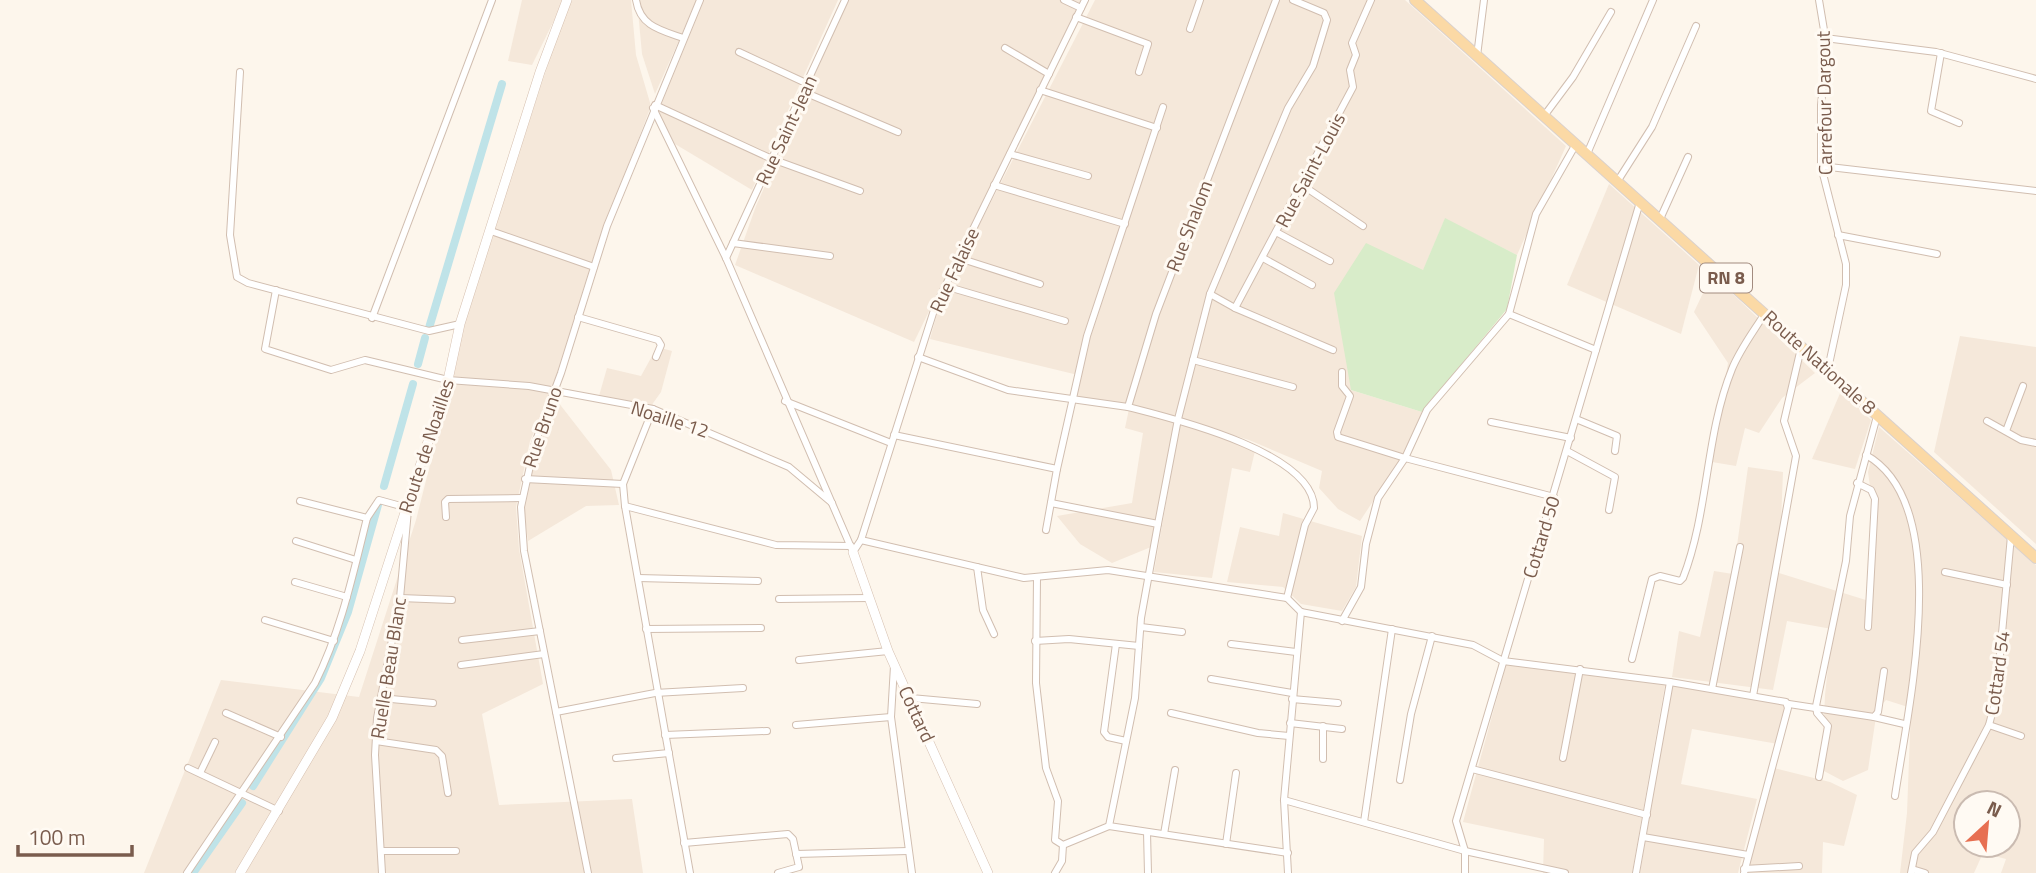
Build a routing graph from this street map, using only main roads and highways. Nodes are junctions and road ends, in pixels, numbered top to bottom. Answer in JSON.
{"nodes":[{"id":1,"x":1415,"y":0,"type":"edge"},
{"id":2,"x":2036,"y":558,"type":"edge"}],
"edges":[{"from":1,"to":2,"type":"main road","name":"Route Nationale 8","number":"RN 8"}]}
